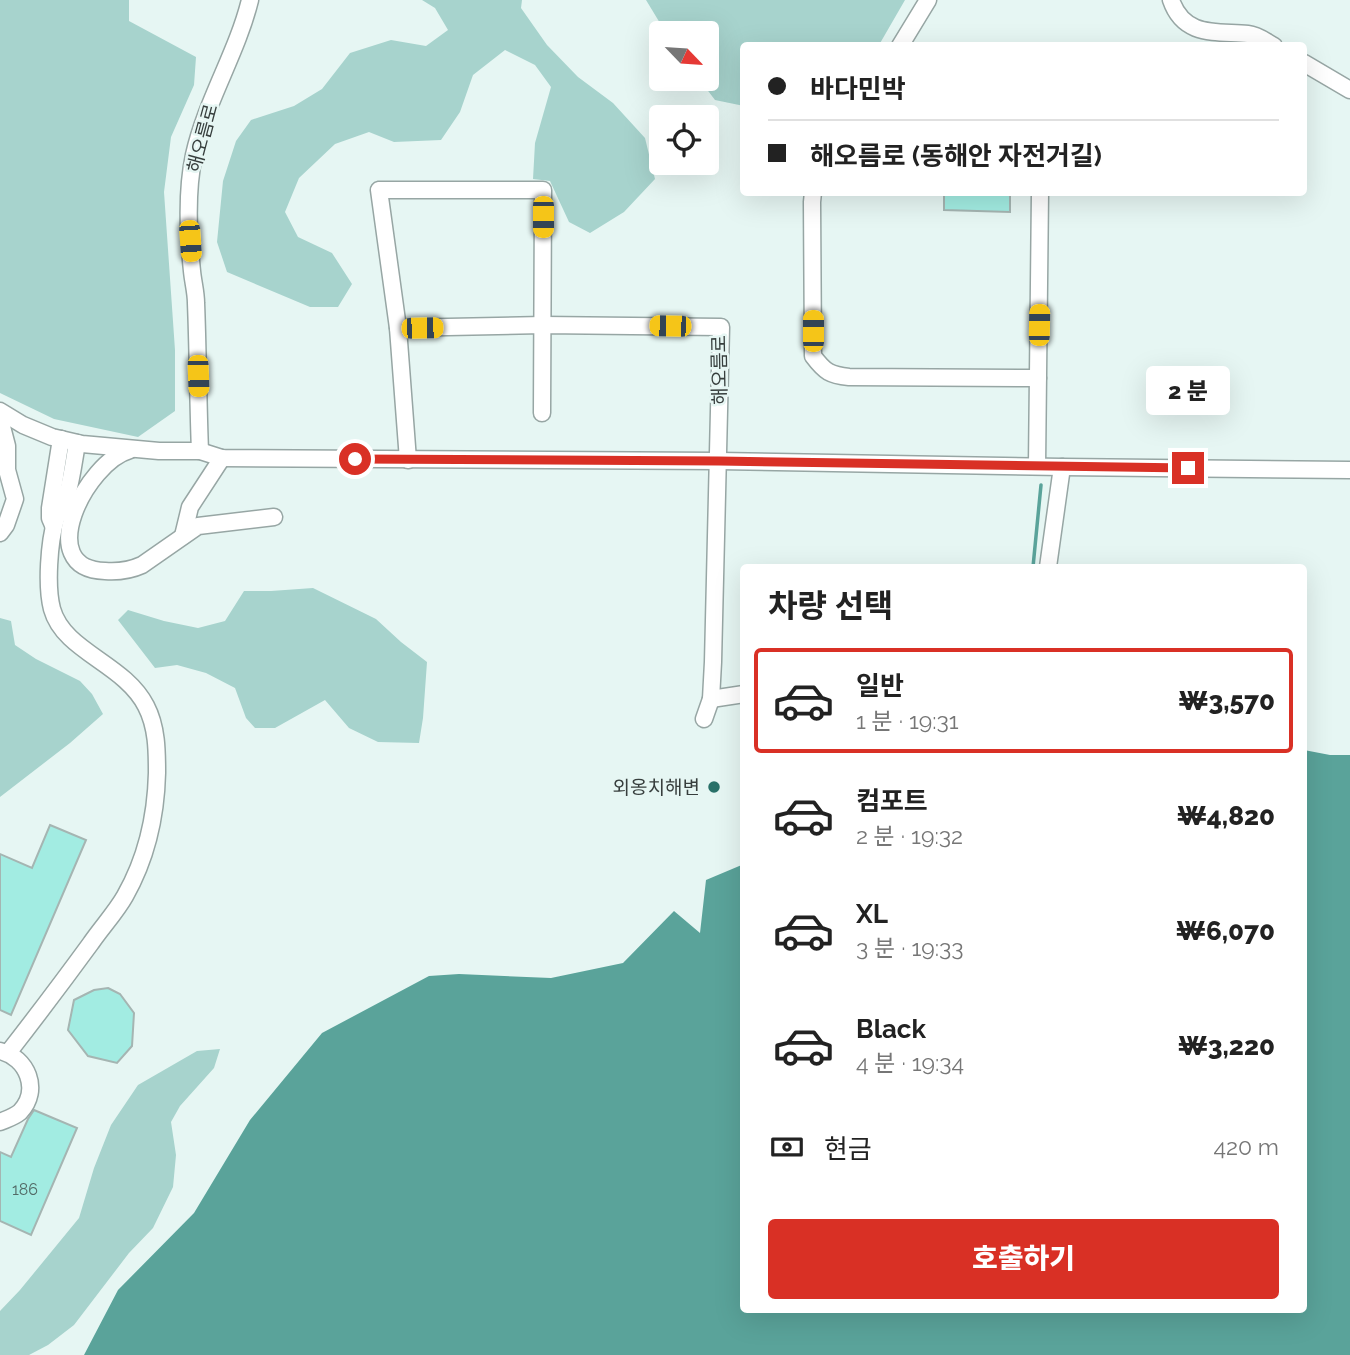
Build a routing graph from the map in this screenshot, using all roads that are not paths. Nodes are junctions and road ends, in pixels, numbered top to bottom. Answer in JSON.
{"nodes":[{"id":1,"x":250,"y":0,"type":"edge"},
{"id":2,"x":928,"y":0,"type":"edge"},
{"id":3,"x":1171,"y":0,"type":"edge"},
{"id":4,"x":902,"y":42,"type":"edge"},
{"id":5,"x":1267,"y":42,"type":"edge"},
{"id":6,"x":1307,"y":65,"type":"edge"},
{"id":7,"x":1350,"y":90,"type":"edge"},
{"id":8,"x":813,"y":196,"type":"edge"},
{"id":9,"x":1040,"y":196,"type":"edge"},
{"id":10,"x":544,"y":325,"type":"junction"},
{"id":11,"x":398,"y":328,"type":"junction"},
{"id":12,"x":1038,"y":378,"type":"junction"},
{"id":13,"x":0,"y":411,"type":"edge"},
{"id":14,"x":542,"y":412,"type":"dead end"},
{"id":15,"x":0,"y":419,"type":"edge"},
{"id":16,"x":61,"y":439,"type":"junction"},
{"id":17,"x":77,"y":443,"type":"junction"},
{"id":18,"x":129,"y":448,"type":"junction"},
{"id":19,"x":200,"y":452,"type":"junction"},
{"id":20,"x":222,"y":458,"type":"junction"},
{"id":21,"x":408,"y":460,"type":"junction"},
{"id":22,"x":719,"y":461,"type":"junction"},
{"id":23,"x":1037,"y":467,"type":"junction"},
{"id":24,"x":1062,"y":467,"type":"junction"},
{"id":25,"x":1350,"y":470,"type":"edge"},
{"id":26,"x":274,"y":517,"type":"dead end"},
{"id":27,"x":54,"y":531,"type":"junction"},
{"id":28,"x":0,"y":533,"type":"edge"},
{"id":29,"x":183,"y":536,"type":"junction"},
{"id":30,"x":1048,"y":564,"type":"edge"},
{"id":31,"x":740,"y":695,"type":"edge"},
{"id":32,"x":711,"y":699,"type":"junction"},
{"id":33,"x":704,"y":719,"type":"dead end"},
{"id":34,"x":4,"y":1052,"type":"edge"},
{"id":35,"x":0,"y":1122,"type":"edge"}],
"edges":[{"from":1,"to":19,"type":"street","name":"해오름로"},
{"from":2,"to":4,"type":"street"},
{"from":3,"to":5,"type":"street"},
{"from":6,"to":7,"type":"street"},
{"from":8,"to":12,"type":"street"},
{"from":9,"to":12,"type":"street"},
{"from":10,"to":11,"type":"street"},
{"from":10,"to":11,"type":"street"},
{"from":10,"to":14,"type":"street"},
{"from":10,"to":22,"type":"street","name":"해오름로"},
{"from":11,"to":21,"type":"street"},
{"from":12,"to":23,"type":"street"},
{"from":13,"to":16,"type":"street"},
{"from":15,"to":28,"type":"street"},
{"from":16,"to":17,"type":"street"},
{"from":16,"to":27,"type":"street"},
{"from":17,"to":18,"type":"street"},
{"from":17,"to":27,"type":"street"},
{"from":18,"to":19,"type":"street"},
{"from":18,"to":27,"type":"street"},
{"from":18,"to":29,"type":"street"},
{"from":19,"to":20,"type":"street"},
{"from":20,"to":21,"type":"street"},
{"from":20,"to":29,"type":"street"},
{"from":21,"to":22,"type":"street"},
{"from":22,"to":23,"type":"street"},
{"from":22,"to":32,"type":"street"},
{"from":23,"to":24,"type":"street"},
{"from":24,"to":25,"type":"street"},
{"from":24,"to":30,"type":"street"},
{"from":26,"to":29,"type":"street"},
{"from":27,"to":34,"type":"street"},
{"from":31,"to":32,"type":"street"},
{"from":32,"to":33,"type":"street"},
{"from":34,"to":35,"type":"street"}]}
